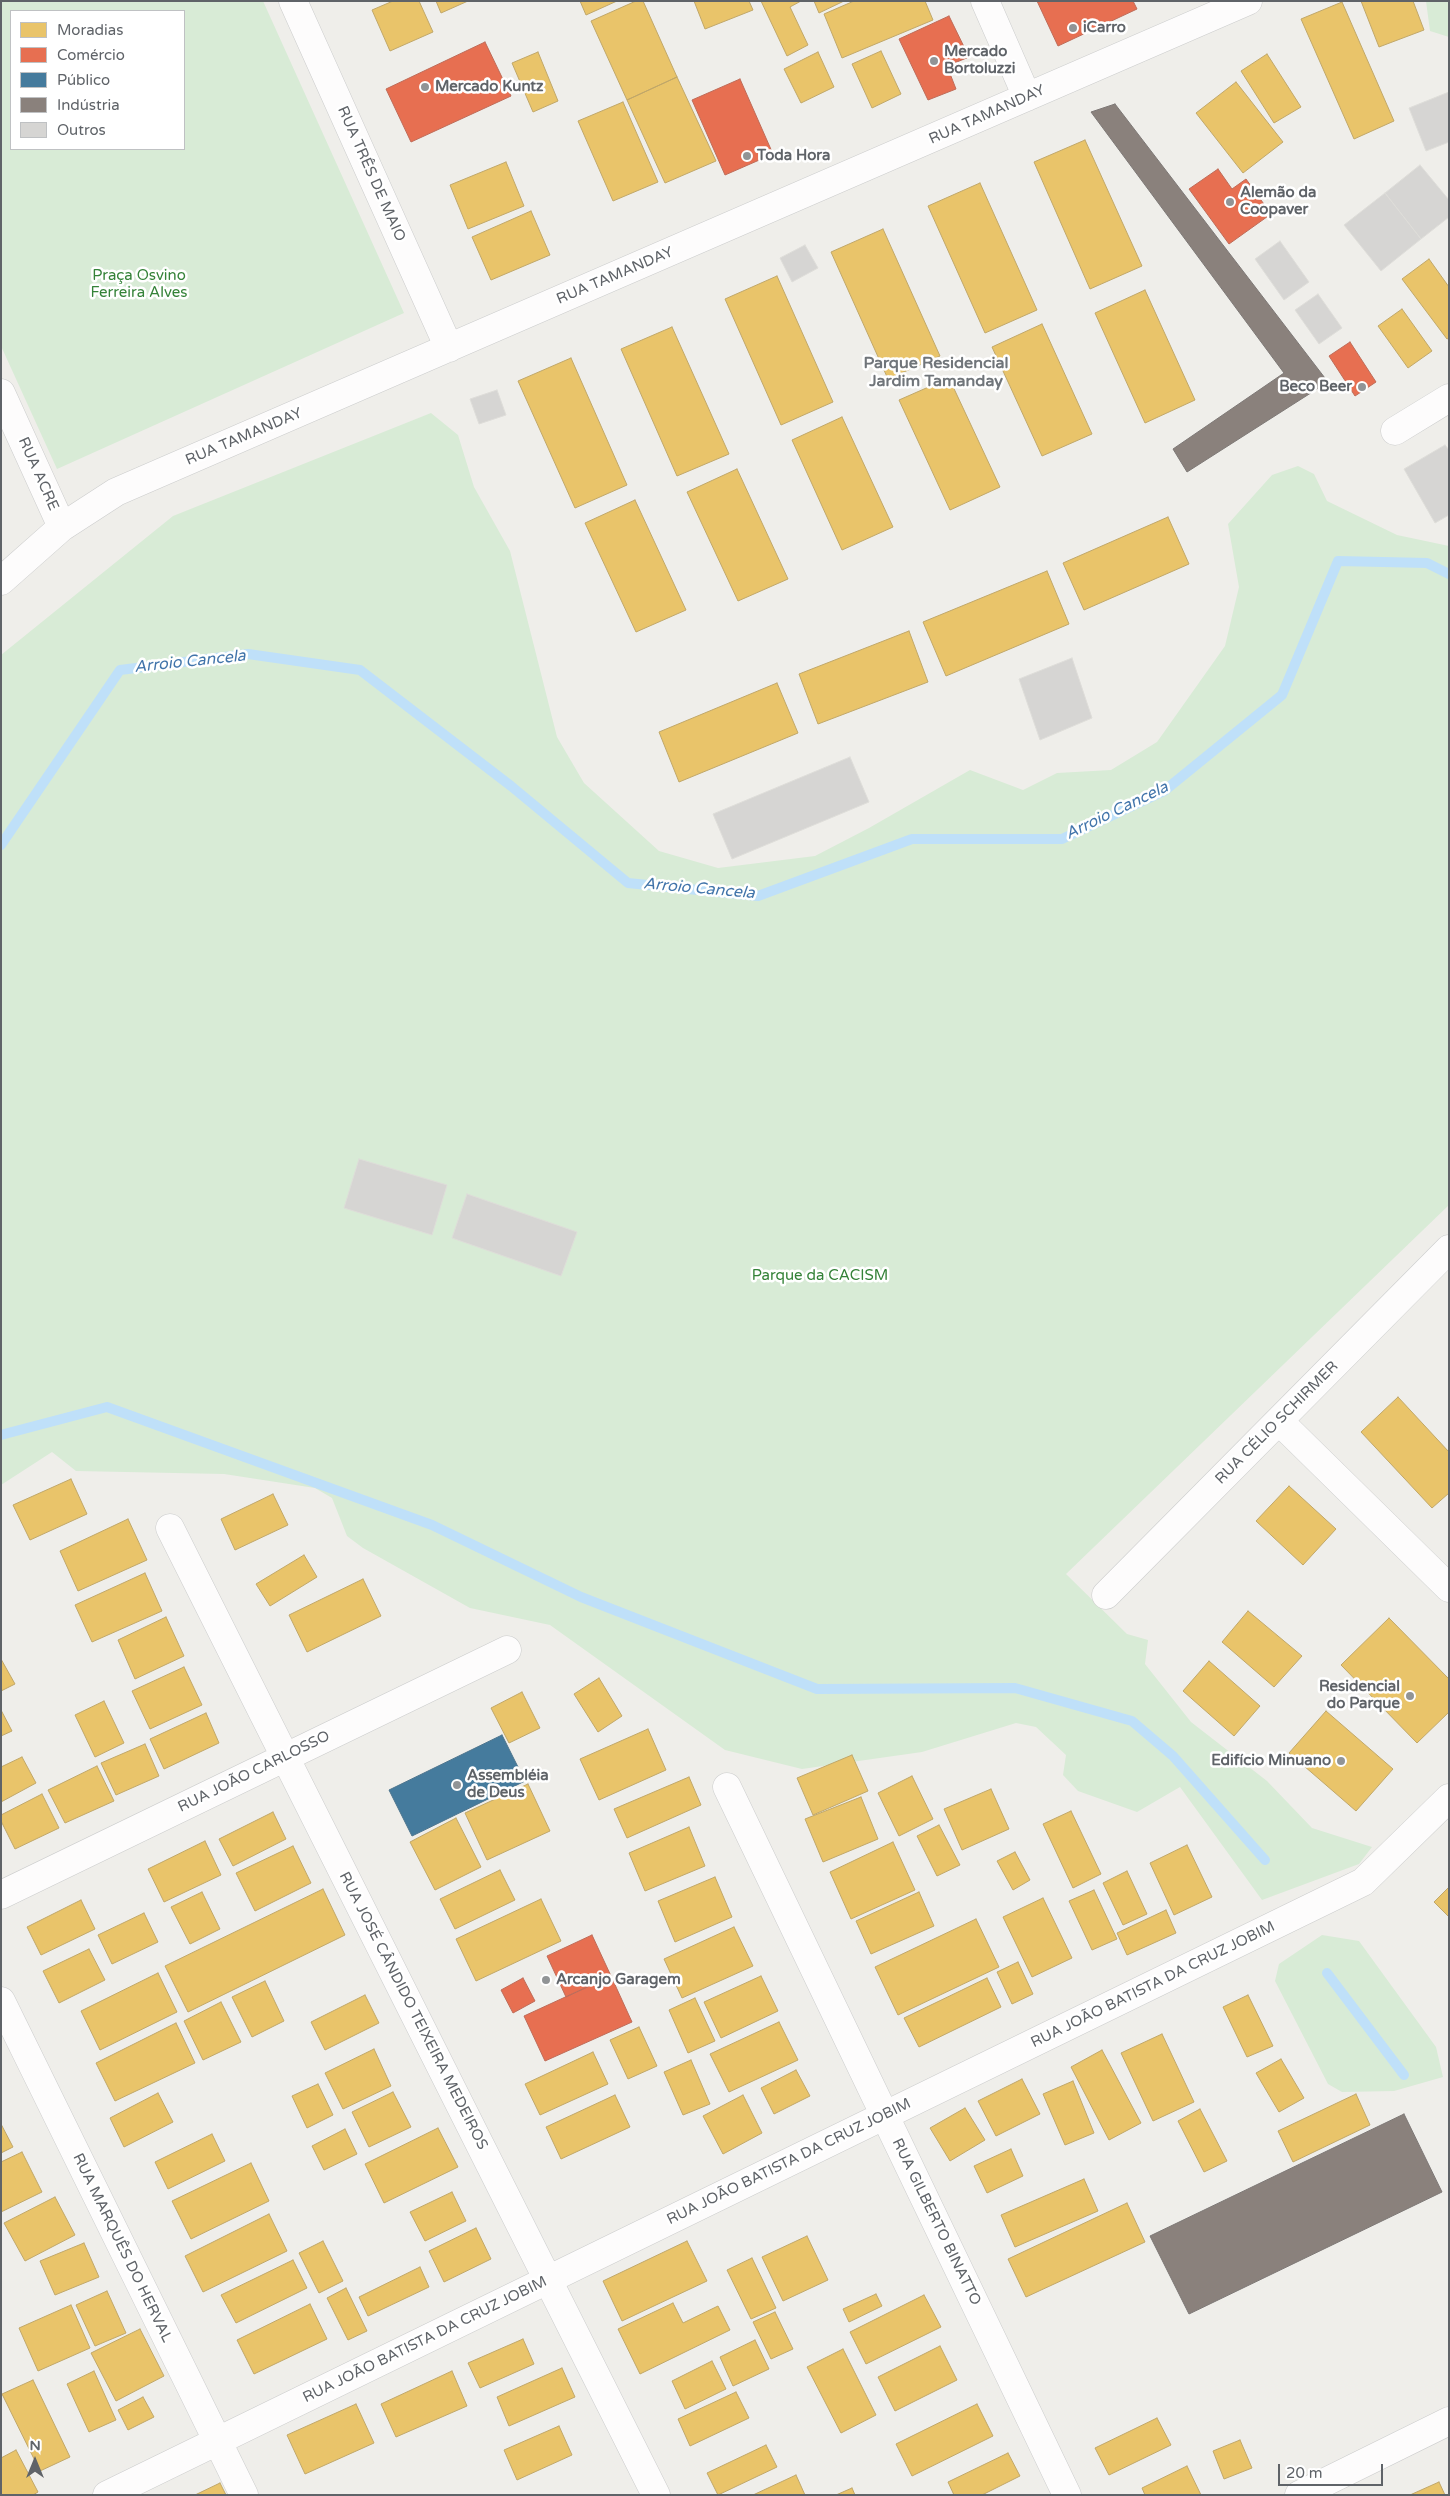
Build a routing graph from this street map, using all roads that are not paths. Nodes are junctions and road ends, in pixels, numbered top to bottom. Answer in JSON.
{"nodes":[{"id":1,"x":293,"y":1,"type":"edge"},
{"id":2,"x":984,"y":1,"type":"edge"},
{"id":3,"x":1248,"y":1,"type":"edge"},
{"id":4,"x":1027,"y":97,"type":"junction"},
{"id":5,"x":449,"y":348,"type":"junction"},
{"id":6,"x":1,"y":393,"type":"edge"},
{"id":7,"x":1449,"y":398,"type":"edge"},
{"id":8,"x":1395,"y":431,"type":"dead end"},
{"id":9,"x":62,"y":527,"type":"junction"},
{"id":10,"x":1,"y":581,"type":"edge"},
{"id":11,"x":1449,"y":1250,"type":"edge"},
{"id":12,"x":1279,"y":1421,"type":"junction"},
{"id":13,"x":170,"y":1528,"type":"dead end"},
{"id":14,"x":1449,"y":1588,"type":"edge"},
{"id":15,"x":1106,"y":1596,"type":"dead end"},
{"id":16,"x":507,"y":1650,"type":"dead end"},
{"id":17,"x":285,"y":1757,"type":"junction"},
{"id":18,"x":727,"y":1787,"type":"dead end"},
{"id":19,"x":1449,"y":1798,"type":"edge"},
{"id":20,"x":1,"y":1895,"type":"edge"},
{"id":21,"x":1,"y":2001,"type":"edge"},
{"id":22,"x":885,"y":2115,"type":"junction"},
{"id":23,"x":548,"y":2280,"type":"junction"},
{"id":24,"x":1449,"y":2421,"type":"edge"},
{"id":25,"x":217,"y":2441,"type":"junction"},
{"id":26,"x":107,"y":2495,"type":"edge"},
{"id":27,"x":244,"y":2495,"type":"edge"},
{"id":28,"x":656,"y":2495,"type":"edge"},
{"id":29,"x":1067,"y":2495,"type":"edge"},
{"id":30,"x":1299,"y":2495,"type":"edge"}],
"edges":[{"from":1,"to":5,"type":"street","name":"RUA TRÊS DE MAIO"},
{"from":2,"to":4,"type":"street"},
{"from":3,"to":4,"type":"street","name":"RUA TAMANDAY"},
{"from":4,"to":5,"type":"street","name":"RUA TAMANDAY"},
{"from":5,"to":9,"type":"street","name":"RUA TAMANDAY"},
{"from":6,"to":9,"type":"street","name":"RUA ACRE"},
{"from":7,"to":8,"type":"street"},
{"from":9,"to":10,"type":"street","name":"RUA TAMANDAY"},
{"from":11,"to":12,"type":"street","name":"RUA CÉLIO SCHIRMER"},
{"from":12,"to":14,"type":"street"},
{"from":12,"to":15,"type":"street","name":"RUA CÉLIO SCHIRMER"},
{"from":13,"to":17,"type":"street","name":"RUA JOSÉ CÂNDIDO TEIXEIRA MEDEIROS"},
{"from":16,"to":17,"type":"street","name":"RUA JOÃO CARLOSSO"},
{"from":17,"to":20,"type":"street","name":"RUA JOÃO CARLOSSO"},
{"from":17,"to":23,"type":"street","name":"RUA JOSÉ CÂNDIDO TEIXEIRA MEDEIROS"},
{"from":18,"to":22,"type":"street","name":"RUA GILBERTO BINATTO"},
{"from":19,"to":22,"type":"street","name":"RUA JOÃO BATISTA DA CRUZ JOBIM"},
{"from":21,"to":25,"type":"street","name":"RUA MARQUÊS DO HERVAL"},
{"from":22,"to":23,"type":"street","name":"RUA JOÃO BATISTA DA CRUZ JOBIM"},
{"from":22,"to":29,"type":"street","name":"RUA GILBERTO BINATTO"},
{"from":23,"to":25,"type":"street","name":"RUA JOÃO BATISTA DA CRUZ JOBIM"},
{"from":23,"to":28,"type":"street","name":"RUA JOSÉ CÂNDIDO TEIXEIRA MEDEIROS"},
{"from":24,"to":30,"type":"street"},
{"from":25,"to":26,"type":"street","name":"RUA JOÃO BATISTA DA CRUZ JOBIM"},
{"from":25,"to":27,"type":"street","name":"RUA MARQUÊS DO HERVAL"}]}
